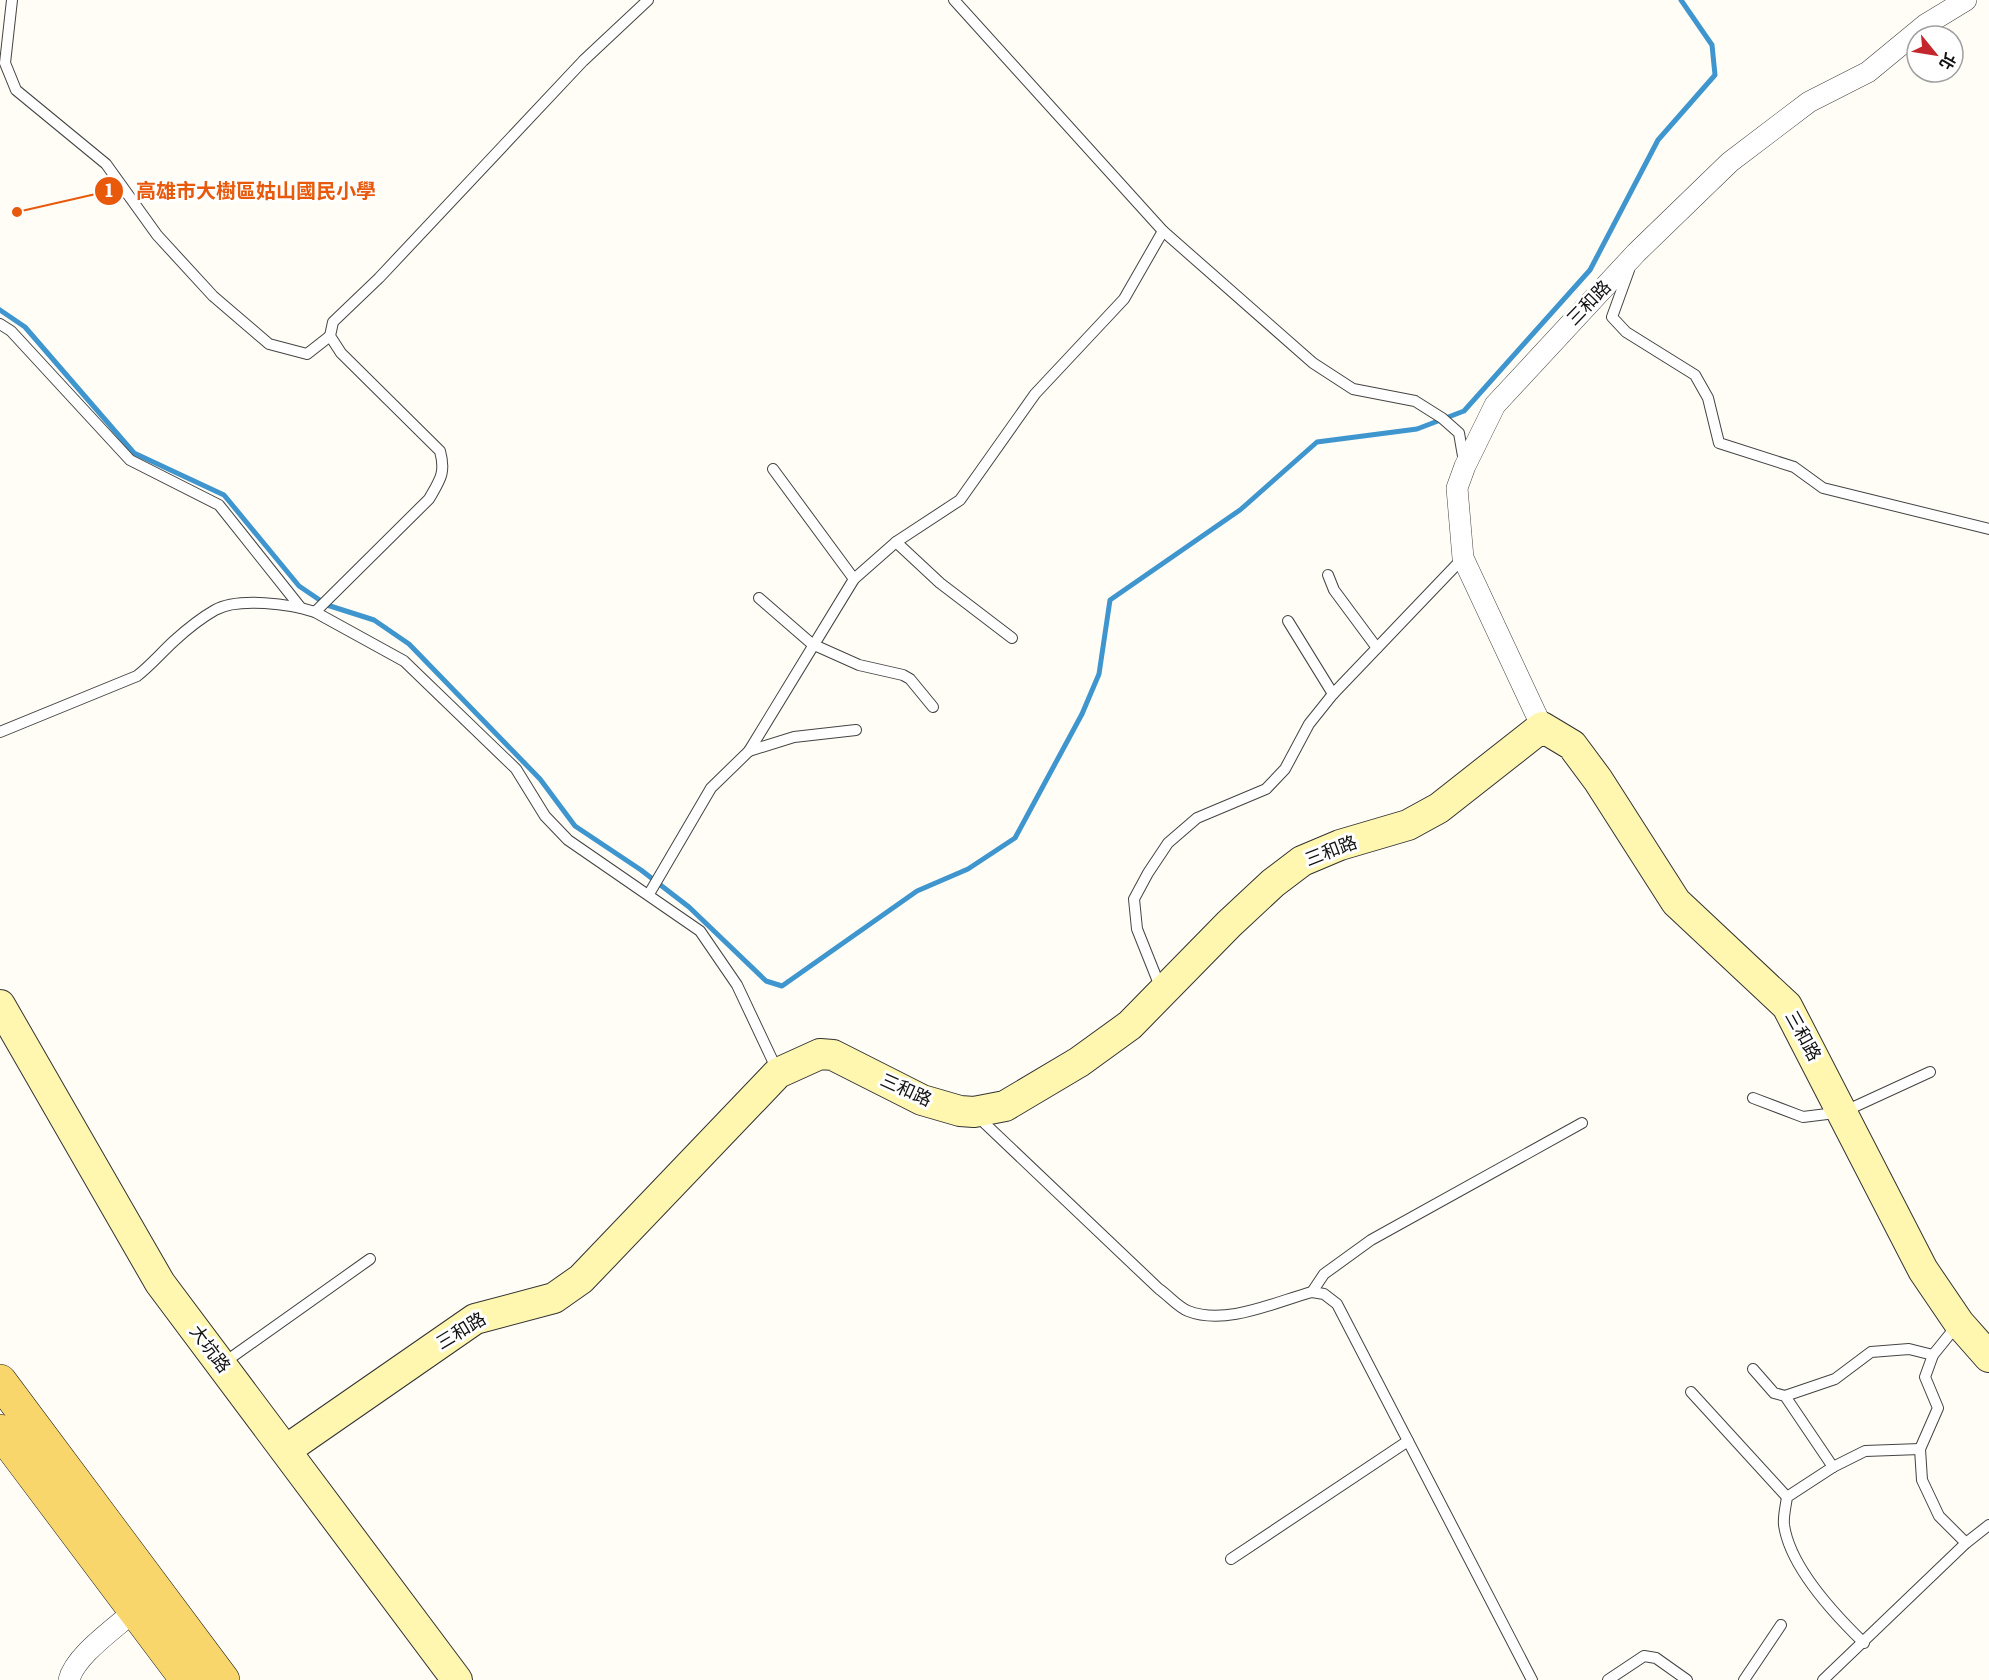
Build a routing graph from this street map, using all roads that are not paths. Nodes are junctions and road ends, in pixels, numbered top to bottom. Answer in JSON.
{"nodes":[{"id":1,"x":12,"y":0,"type":"edge"},
{"id":2,"x":648,"y":0,"type":"edge"},
{"id":3,"x":954,"y":0,"type":"edge"},
{"id":4,"x":1966,"y":0,"type":"edge"},
{"id":5,"x":1163,"y":231,"type":"junction"},
{"id":6,"x":1636,"y":253,"type":"junction"},
{"id":7,"x":0,"y":324,"type":"edge"},
{"id":8,"x":330,"y":336,"type":"junction"},
{"id":9,"x":1465,"y":466,"type":"junction"},
{"id":10,"x":773,"y":470,"type":"dead end"},
{"id":11,"x":1989,"y":529,"type":"edge"},
{"id":12,"x":896,"y":542,"type":"junction"},
{"id":13,"x":1463,"y":558,"type":"junction"},
{"id":14,"x":1328,"y":575,"type":"dead end"},
{"id":15,"x":854,"y":579,"type":"junction"},
{"id":16,"x":759,"y":598,"type":"dead end"},
{"id":17,"x":301,"y":608,"type":"junction"},
{"id":18,"x":315,"y":612,"type":"junction"},
{"id":19,"x":1288,"y":621,"type":"dead end"},
{"id":20,"x":1012,"y":638,"type":"dead end"},
{"id":21,"x":812,"y":644,"type":"junction"},
{"id":22,"x":1377,"y":648,"type":"junction"},
{"id":23,"x":1333,"y":694,"type":"junction"},
{"id":24,"x":933,"y":707,"type":"dead end"},
{"id":25,"x":1542,"y":727,"type":"junction"},
{"id":26,"x":855,"y":730,"type":"dead end"},
{"id":27,"x":0,"y":732,"type":"edge"},
{"id":28,"x":749,"y":751,"type":"junction"},
{"id":29,"x":649,"y":894,"type":"junction"},
{"id":30,"x":1162,"y":992,"type":"junction"},
{"id":31,"x":0,"y":1005,"type":"edge"},
{"id":32,"x":1930,"y":1072,"type":"dead end"},
{"id":33,"x":778,"y":1073,"type":"junction"},
{"id":34,"x":1753,"y":1098,"type":"dead end"},
{"id":35,"x":974,"y":1112,"type":"junction"},
{"id":36,"x":1843,"y":1112,"type":"junction"},
{"id":37,"x":1582,"y":1123,"type":"dead end"},
{"id":38,"x":370,"y":1259,"type":"dead end"},
{"id":39,"x":1311,"y":1292,"type":"junction"},
{"id":40,"x":1959,"y":1323,"type":"junction"},
{"id":41,"x":1933,"y":1355,"type":"junction"},
{"id":42,"x":1989,"y":1358,"type":"edge"},
{"id":43,"x":222,"y":1364,"type":"junction"},
{"id":44,"x":1753,"y":1369,"type":"dead end"},
{"id":45,"x":0,"y":1382,"type":"edge"},
{"id":46,"x":1691,"y":1392,"type":"dead end"},
{"id":47,"x":1785,"y":1396,"type":"junction"},
{"id":48,"x":0,"y":1431,"type":"edge"},
{"id":49,"x":1408,"y":1441,"type":"junction"},
{"id":50,"x":1920,"y":1449,"type":"junction"},
{"id":51,"x":286,"y":1450,"type":"junction"},
{"id":52,"x":1833,"y":1467,"type":"junction"},
{"id":53,"x":1787,"y":1497,"type":"junction"},
{"id":54,"x":1989,"y":1525,"type":"edge"},
{"id":55,"x":1966,"y":1543,"type":"junction"},
{"id":56,"x":1231,"y":1559,"type":"dead end"},
{"id":57,"x":135,"y":1610,"type":"junction"},
{"id":58,"x":1781,"y":1625,"type":"dead end"},
{"id":59,"x":1863,"y":1643,"type":"junction"},
{"id":60,"x":451,"y":1678,"type":"edge"},
{"id":61,"x":69,"y":1680,"type":"edge"},
{"id":62,"x":187,"y":1680,"type":"edge"},
{"id":63,"x":223,"y":1680,"type":"edge"},
{"id":64,"x":1532,"y":1680,"type":"edge"},
{"id":65,"x":1608,"y":1680,"type":"edge"},
{"id":66,"x":1687,"y":1680,"type":"edge"},
{"id":67,"x":1744,"y":1680,"type":"edge"},
{"id":68,"x":1823,"y":1680,"type":"edge"}],
"edges":[{"from":1,"to":8,"type":"lane"},
{"from":2,"to":8,"type":"lane"},
{"from":3,"to":5,"type":"lane"},
{"from":4,"to":6,"type":"street","name":"三和路"},
{"from":5,"to":9,"type":"lane"},
{"from":5,"to":12,"type":"lane"},
{"from":6,"to":9,"type":"street","name":"三和路"},
{"from":6,"to":11,"type":"lane"},
{"from":7,"to":17,"type":"lane"},
{"from":8,"to":18,"type":"lane"},
{"from":9,"to":13,"type":"street","name":"三和路"},
{"from":10,"to":15,"type":"lane"},
{"from":12,"to":15,"type":"lane"},
{"from":12,"to":20,"type":"lane"},
{"from":13,"to":22,"type":"lane"},
{"from":13,"to":25,"type":"street","name":"三和路"},
{"from":14,"to":22,"type":"lane"},
{"from":15,"to":21,"type":"lane"},
{"from":16,"to":21,"type":"lane"},
{"from":17,"to":18,"type":"lane"},
{"from":17,"to":27,"type":"lane"},
{"from":18,"to":29,"type":"lane"},
{"from":19,"to":23,"type":"lane"},
{"from":21,"to":24,"type":"lane"},
{"from":21,"to":28,"type":"lane"},
{"from":22,"to":23,"type":"lane"},
{"from":23,"to":30,"type":"lane"},
{"from":25,"to":30,"type":"main road","name":"三和路"},
{"from":25,"to":36,"type":"main road","name":"三和路"},
{"from":26,"to":28,"type":"lane"},
{"from":28,"to":29,"type":"lane"},
{"from":29,"to":33,"type":"lane"},
{"from":30,"to":35,"type":"main road","name":"三和路"},
{"from":31,"to":43,"type":"main road","name":"大坑路"},
{"from":32,"to":36,"type":"lane"},
{"from":33,"to":35,"type":"main road","name":"三和路"},
{"from":33,"to":51,"type":"main road","name":"三和路"},
{"from":34,"to":36,"type":"lane"},
{"from":35,"to":39,"type":"lane"},
{"from":36,"to":40,"type":"main road","name":"三和路"},
{"from":37,"to":39,"type":"lane"},
{"from":38,"to":43,"type":"lane"},
{"from":39,"to":49,"type":"lane"},
{"from":40,"to":41,"type":"lane"},
{"from":40,"to":42,"type":"main road","name":"三和路"},
{"from":41,"to":47,"type":"lane"},
{"from":41,"to":50,"type":"lane"},
{"from":43,"to":51,"type":"main road","name":"大坑路"},
{"from":44,"to":47,"type":"lane"},
{"from":45,"to":63,"type":"main road"},
{"from":46,"to":53,"type":"lane"},
{"from":47,"to":52,"type":"lane"},
{"from":48,"to":57,"type":"main road"},
{"from":49,"to":56,"type":"lane"},
{"from":49,"to":64,"type":"lane"},
{"from":50,"to":52,"type":"lane"},
{"from":50,"to":55,"type":"lane"},
{"from":51,"to":60,"type":"main road","name":"大坑路"},
{"from":52,"to":53,"type":"lane"},
{"from":53,"to":59,"type":"lane"},
{"from":54,"to":55,"type":"lane"},
{"from":55,"to":59,"type":"lane"},
{"from":57,"to":61,"type":"street"},
{"from":57,"to":62,"type":"main road"},
{"from":58,"to":67,"type":"lane"},
{"from":59,"to":68,"type":"lane"},
{"from":65,"to":66,"type":"lane"}]}
